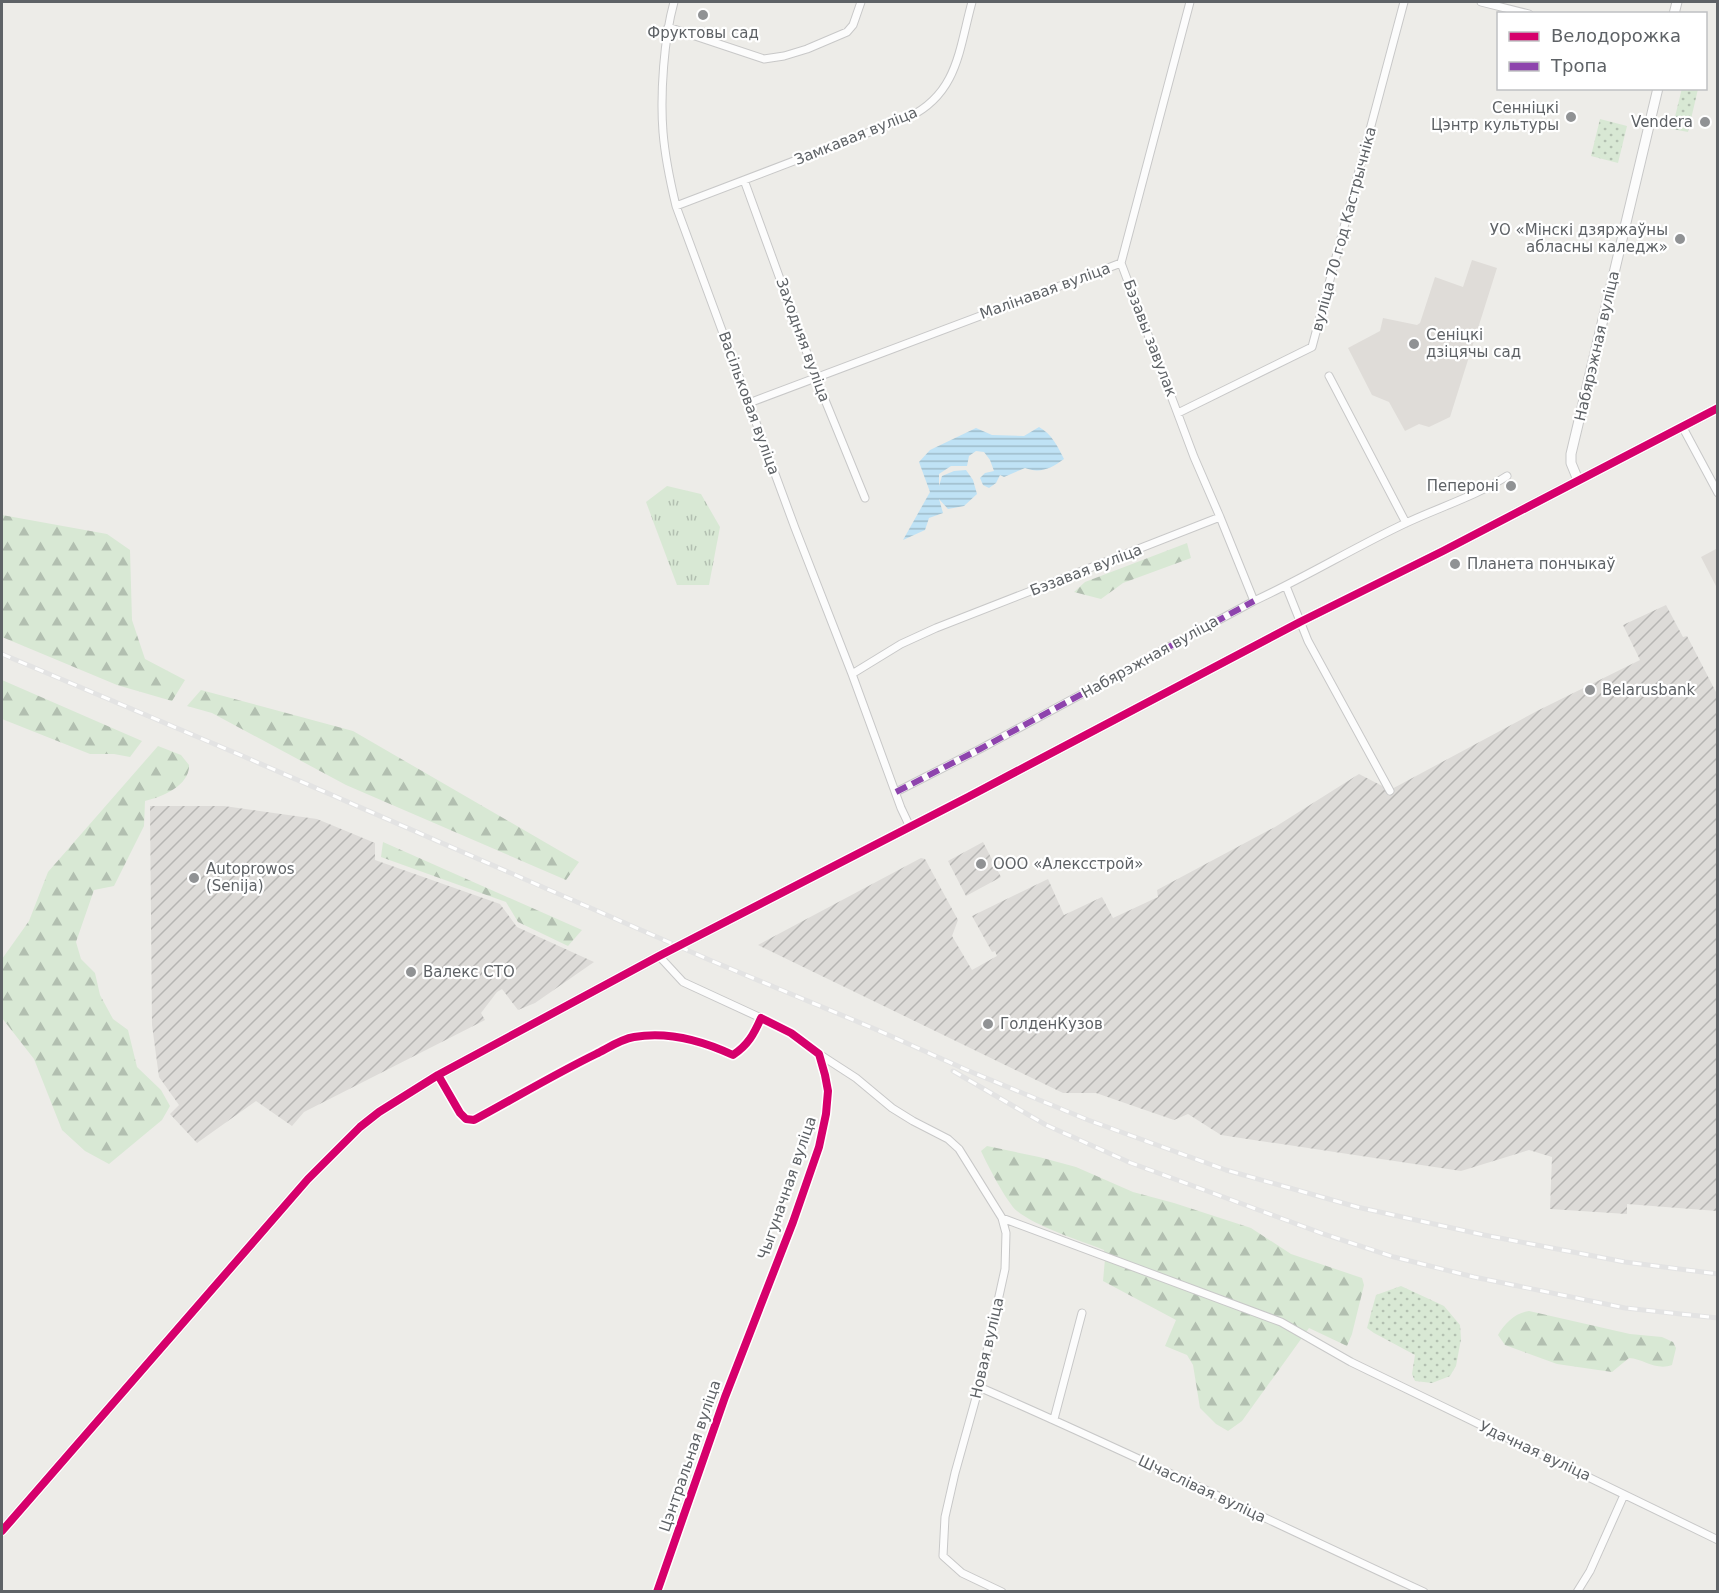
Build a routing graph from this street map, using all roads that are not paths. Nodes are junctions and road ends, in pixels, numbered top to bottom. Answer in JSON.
{"nodes":[{"id":1,"x":674,"y":2,"type":"edge"},
{"id":2,"x":861,"y":2,"type":"edge"},
{"id":3,"x":972,"y":2,"type":"edge"},
{"id":4,"x":1190,"y":2,"type":"edge"},
{"id":5,"x":1404,"y":2,"type":"edge"},
{"id":6,"x":1481,"y":2,"type":"edge"},
{"id":7,"x":1521,"y":12,"type":"edge"},
{"id":8,"x":668,"y":27,"type":"junction"},
{"id":9,"x":1658,"y":90,"type":"edge"},
{"id":10,"x":744,"y":180,"type":"junction"},
{"id":11,"x":676,"y":206,"type":"junction"},
{"id":12,"x":1121,"y":263,"type":"junction"},
{"id":13,"x":1329,"y":376,"type":"dead end"},
{"id":14,"x":816,"y":378,"type":"junction"},
{"id":15,"x":749,"y":403,"type":"junction"},
{"id":16,"x":1718,"y":408,"type":"edge"},
{"id":17,"x":1178,"y":413,"type":"junction"},
{"id":18,"x":1682,"y":426,"type":"junction"},
{"id":19,"x":1507,"y":476,"type":"dead end"},
{"id":20,"x":1578,"y":480,"type":"junction"},
{"id":21,"x":1718,"y":493,"type":"edge"},
{"id":22,"x":865,"y":498,"type":"dead end"},
{"id":23,"x":1220,"y":517,"type":"junction"},
{"id":24,"x":1406,"y":524,"type":"junction"},
{"id":25,"x":1286,"y":586,"type":"junction"},
{"id":26,"x":1254,"y":601,"type":"junction"},
{"id":27,"x":1300,"y":622,"type":"junction"},
{"id":28,"x":852,"y":674,"type":"junction"},
{"id":29,"x":1390,"y":790,"type":"dead end"},
{"id":30,"x":896,"y":792,"type":"junction"},
{"id":31,"x":910,"y":827,"type":"junction"},
{"id":32,"x":659,"y":956,"type":"junction"},
{"id":33,"x":761,"y":1018,"type":"junction"},
{"id":34,"x":819,"y":1054,"type":"junction"},
{"id":35,"x":438,"y":1076,"type":"junction"},
{"id":36,"x":1002,"y":1218,"type":"junction"},
{"id":37,"x":1082,"y":1313,"type":"dead end"},
{"id":38,"x":750,"y":1331,"type":"joint"},
{"id":39,"x":979,"y":1387,"type":"junction"},
{"id":40,"x":1054,"y":1419,"type":"junction"},
{"id":41,"x":1624,"y":1495,"type":"junction"},
{"id":42,"x":2,"y":1531,"type":"edge"},
{"id":43,"x":1718,"y":1540,"type":"edge"},
{"id":44,"x":657,"y":1592,"type":"edge"},
{"id":45,"x":1002,"y":1592,"type":"edge"},
{"id":46,"x":1424,"y":1592,"type":"edge"},
{"id":47,"x":1577,"y":1592,"type":"edge"}],
"edges":[{"from":1,"to":8,"type":"street","name":"Васільковая вуліца"},
{"from":2,"to":8,"type":"street"},
{"from":3,"to":10,"type":"street","name":"Замкавая вуліца"},
{"from":4,"to":12,"type":"street","name":"Малінавая вуліца"},
{"from":5,"to":17,"type":"street","name":"вуліца 70 год Кастрычніка"},
{"from":6,"to":7,"type":"street"},
{"from":8,"to":11,"type":"street","name":"Васільковая вуліца"},
{"from":9,"to":20,"type":"street","name":"Набярэжная вуліца"},
{"from":10,"to":11,"type":"street","name":"Замкавая вуліца"},
{"from":10,"to":14,"type":"street","name":"Заходняя вуліца"},
{"from":11,"to":15,"type":"street","name":"Васільковая вуліца"},
{"from":12,"to":14,"type":"street","name":"Малінавая вуліца"},
{"from":12,"to":17,"type":"street","name":"Бэзавы завулак"},
{"from":13,"to":24,"type":"street"},
{"from":14,"to":15,"type":"street","name":"Малінавая вуліца"},
{"from":14,"to":22,"type":"street","name":"Заходняя вуліца"},
{"from":15,"to":28,"type":"street","name":"Васільковая вуліца"},
{"from":16,"to":18,"type":"street"},
{"from":17,"to":23,"type":"street"},
{"from":18,"to":20,"type":"street"},
{"from":18,"to":21,"type":"street"},
{"from":19,"to":24,"type":"street","name":"Набярэжная вуліца"},
{"from":20,"to":27,"type":"street"},
{"from":23,"to":26,"type":"street"},
{"from":23,"to":28,"type":"street","name":"Бэзавая вуліца"},
{"from":24,"to":25,"type":"street","name":"Набярэжная вуліца"},
{"from":25,"to":26,"type":"street","name":"Набярэжная вуліца"},
{"from":25,"to":27,"type":"street"},
{"from":26,"to":30,"type":"street","name":"Набярэжная вуліца"},
{"from":27,"to":29,"type":"street"},
{"from":27,"to":31,"type":"street"},
{"from":28,"to":30,"type":"street","name":"Васільковая вуліца"},
{"from":30,"to":31,"type":"street","name":"Васільковая вуліца"},
{"from":31,"to":32,"type":"street"},
{"from":32,"to":33,"type":"street"},
{"from":32,"to":35,"type":"street"},
{"from":33,"to":34,"type":"street"},
{"from":33,"to":35,"type":"street"},
{"from":34,"to":36,"type":"street","name":"Новая вуліца"},
{"from":34,"to":38,"type":"street","name":"Чыгуначная вуліца"},
{"from":35,"to":42,"type":"street"},
{"from":36,"to":39,"type":"street","name":"Новая вуліца"},
{"from":36,"to":41,"type":"street","name":"Удачная вуліца"},
{"from":37,"to":40,"type":"street"},
{"from":38,"to":44,"type":"street","name":"Цэнтральная вуліца"},
{"from":39,"to":40,"type":"street","name":"Шчаслівая вуліца"},
{"from":39,"to":45,"type":"street","name":"Новая вуліца"},
{"from":40,"to":46,"type":"street","name":"Шчаслівая вуліца"},
{"from":41,"to":43,"type":"street","name":"Удачная вуліца"},
{"from":41,"to":47,"type":"street"}]}
